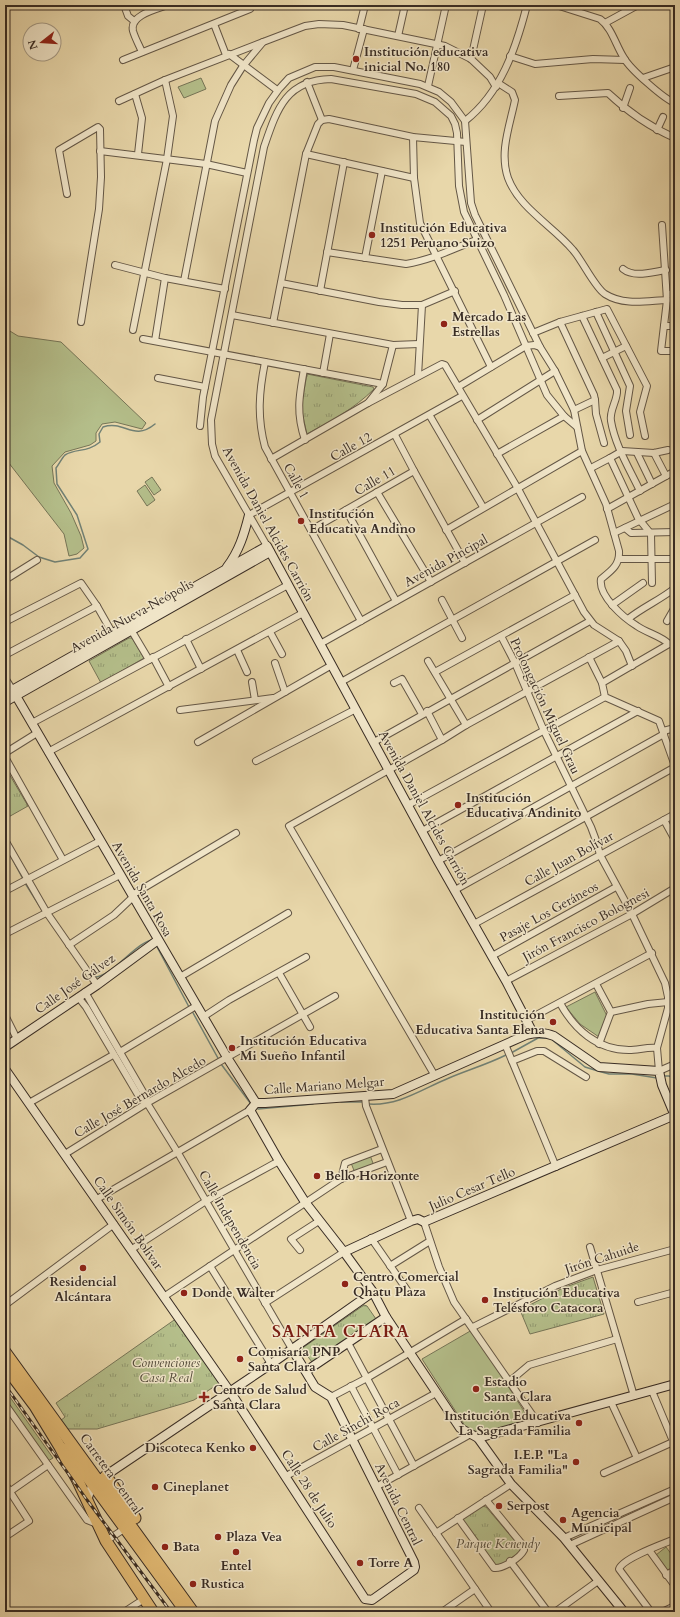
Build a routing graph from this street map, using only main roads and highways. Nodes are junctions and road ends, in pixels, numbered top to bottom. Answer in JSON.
{"nodes":[{"id":1,"x":6,"y":1354,"type":"edge"},
{"id":2,"x":5,"y":1366,"type":"edge"},
{"id":3,"x":35,"y":1406,"type":"junction"},
{"id":4,"x":99,"y":1481,"type":"junction"},
{"id":5,"x":153,"y":1612,"type":"edge"},
{"id":6,"x":184,"y":1612,"type":"edge"},
{"id":7,"x":193,"y":1612,"type":"edge"}],
"edges":[{"from":1,"to":4,"type":"highway","name":"Carretera Central"},
{"from":2,"to":3,"type":"highway","name":"Carretera Central"},
{"from":3,"to":4,"type":"main road","name":"Carretera Central"},
{"from":3,"to":5,"type":"highway"},
{"from":4,"to":6,"type":"main road","name":"Carretera Central"},
{"from":4,"to":7,"type":"highway","name":"Carretera Central"}]}
